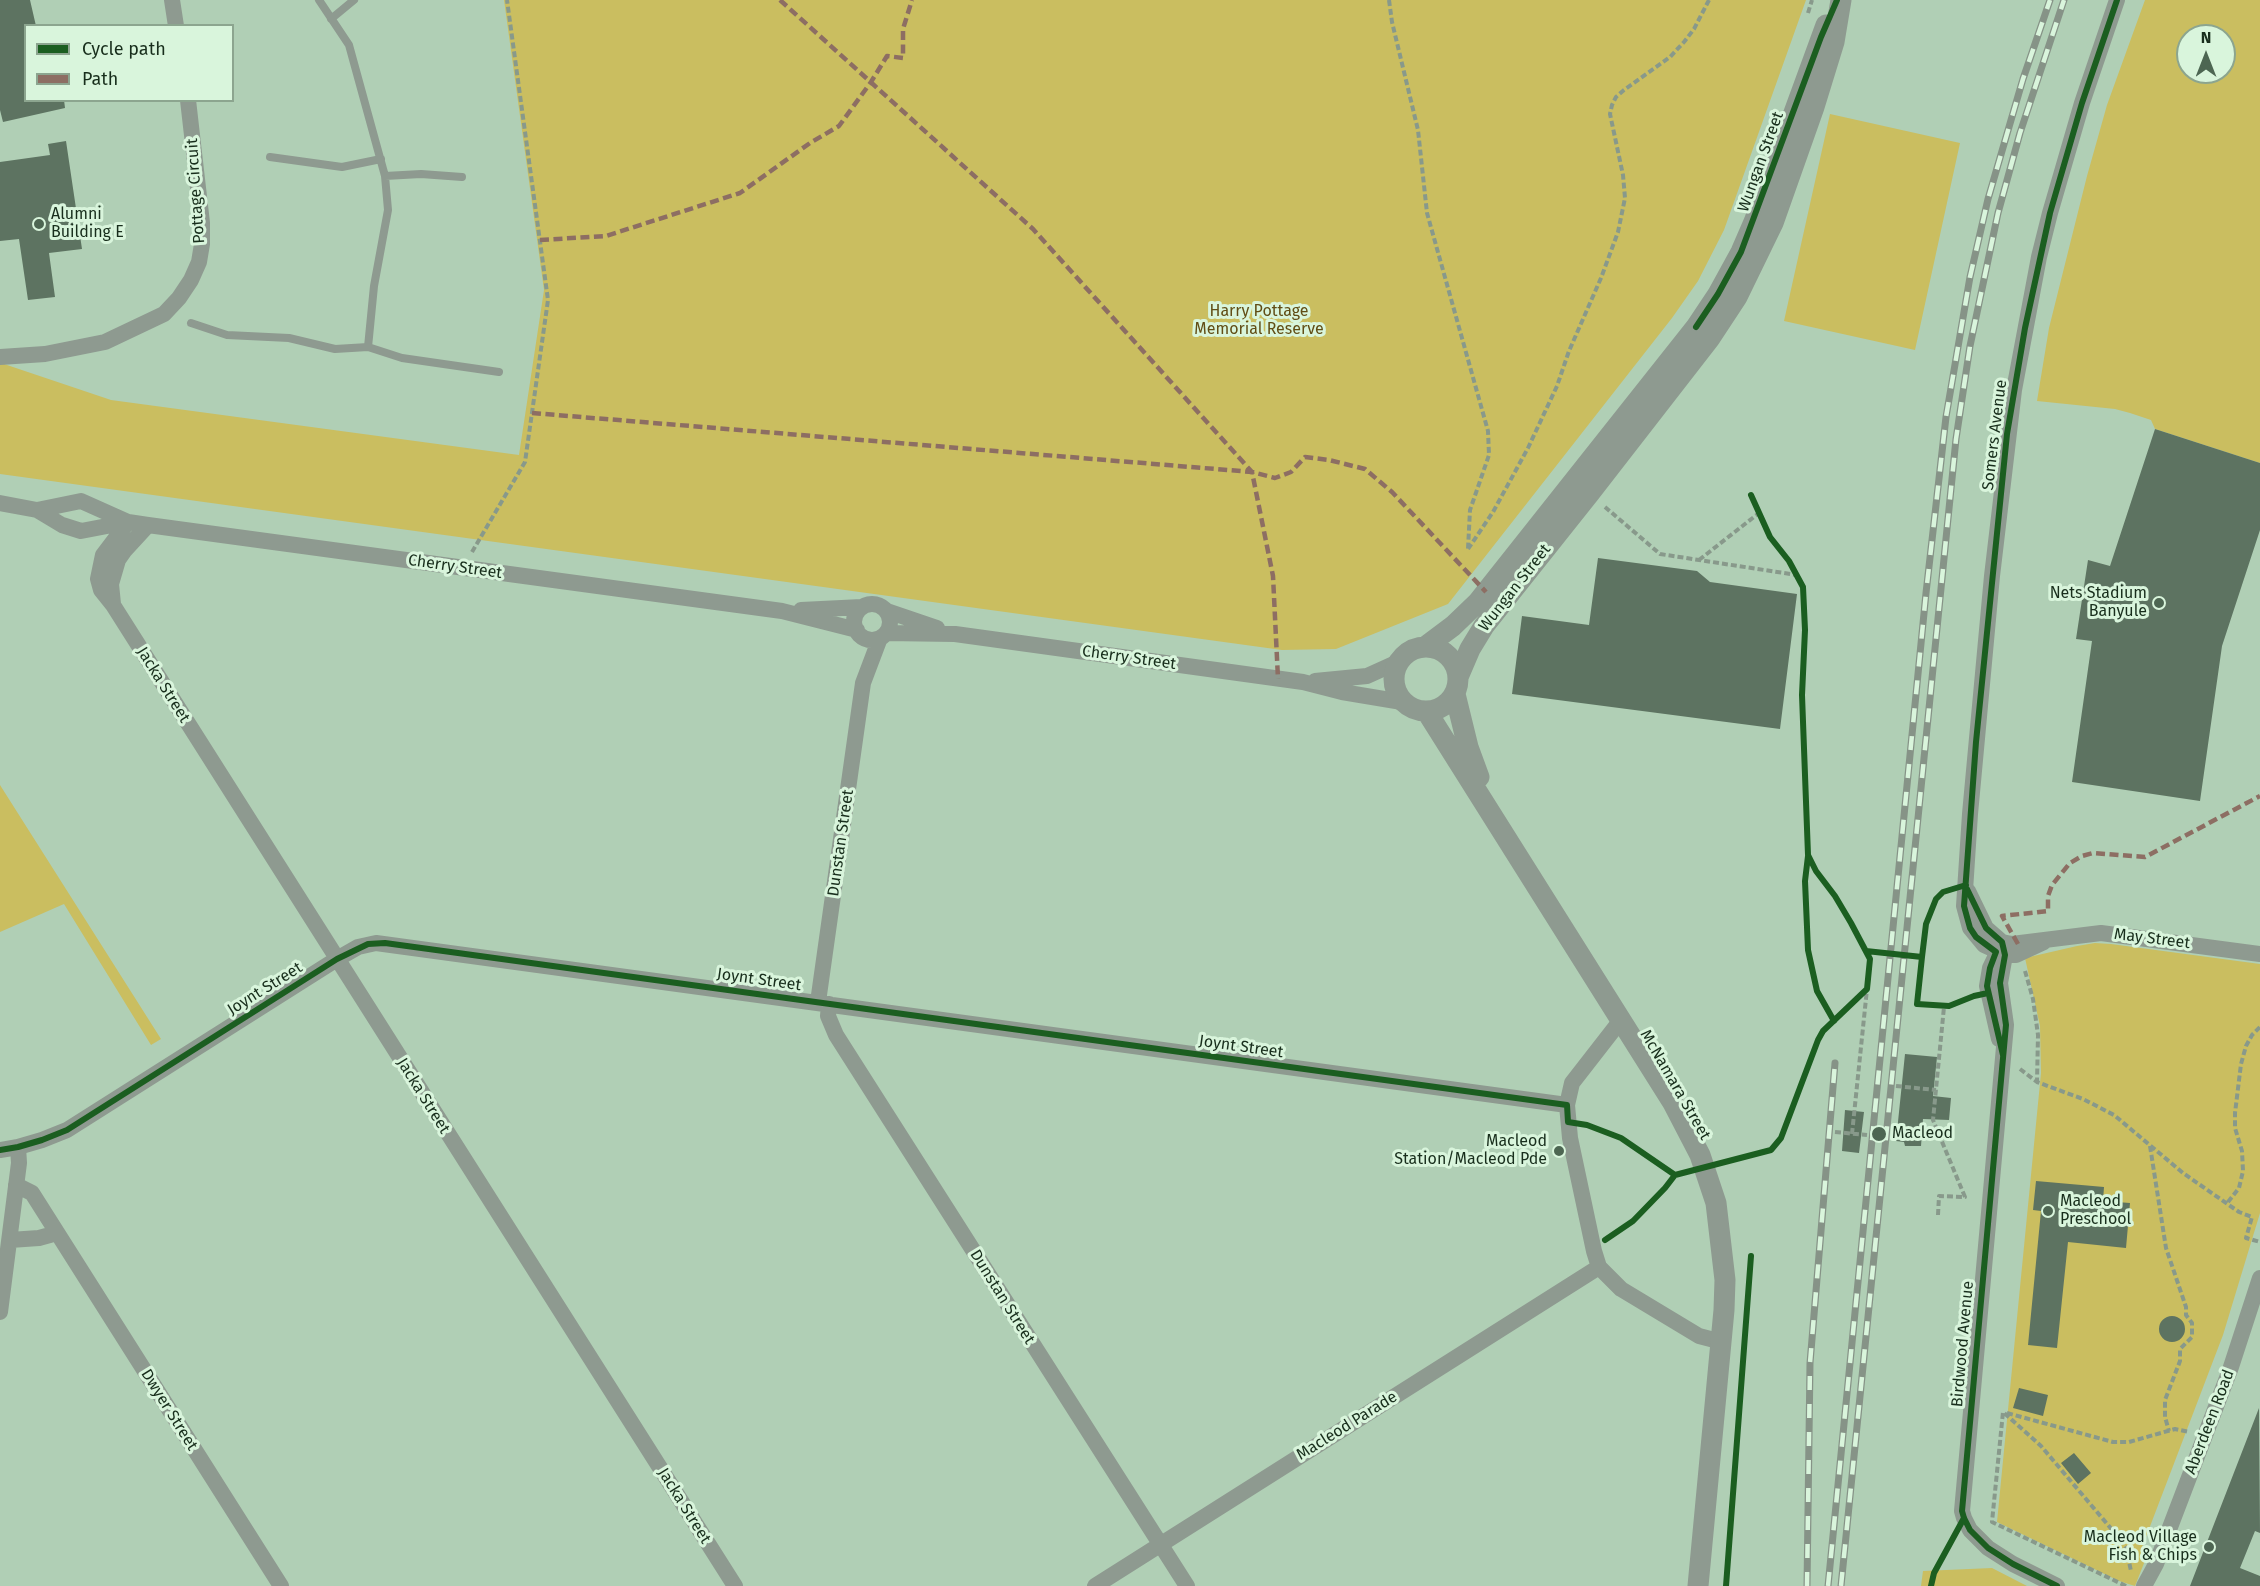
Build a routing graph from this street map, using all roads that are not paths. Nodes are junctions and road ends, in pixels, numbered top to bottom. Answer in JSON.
{"nodes":[{"id":1,"x":172,"y":0,"type":"edge"},
{"id":2,"x":319,"y":0,"type":"edge"},
{"id":3,"x":354,"y":0,"type":"edge"},
{"id":4,"x":1839,"y":0,"type":"edge"},
{"id":5,"x":2117,"y":0,"type":"edge"},
{"id":6,"x":331,"y":19,"type":"junction"},
{"id":7,"x":176,"y":24,"type":"edge"},
{"id":8,"x":188,"y":102,"type":"edge"},
{"id":9,"x":270,"y":157,"type":"dead end"},
{"id":10,"x":381,"y":159,"type":"junction"},
{"id":11,"x":385,"y":176,"type":"junction"},
{"id":12,"x":462,"y":177,"type":"dead end"},
{"id":13,"x":191,"y":323,"type":"dead end"},
{"id":14,"x":368,"y":347,"type":"junction"},
{"id":15,"x":0,"y":357,"type":"edge"},
{"id":16,"x":499,"y":372,"type":"dead end"},
{"id":17,"x":0,"y":503,"type":"edge"},
{"id":18,"x":37,"y":510,"type":"junction"},
{"id":19,"x":128,"y":522,"type":"junction"},
{"id":20,"x":148,"y":525,"type":"junction"},
{"id":21,"x":113,"y":605,"type":"junction"},
{"id":22,"x":862,"y":607,"type":"junction"},
{"id":23,"x":782,"y":611,"type":"junction"},
{"id":24,"x":887,"y":611,"type":"junction"},
{"id":25,"x":858,"y":632,"type":"junction"},
{"id":26,"x":955,"y":634,"type":"junction"},
{"id":27,"x":883,"y":635,"type":"junction"},
{"id":28,"x":1425,"y":647,"type":"junction"},
{"id":29,"x":1398,"y":662,"type":"junction"},
{"id":30,"x":1303,"y":682,"type":"junction"},
{"id":31,"x":863,"y":683,"type":"junction"},
{"id":32,"x":1457,"y":685,"type":"junction"},
{"id":33,"x":1402,"y":702,"type":"junction"},
{"id":34,"x":1427,"y":712,"type":"junction"},
{"id":35,"x":1496,"y":822,"type":"junction"},
{"id":36,"x":2006,"y":951,"type":"junction"},
{"id":37,"x":2260,"y":954,"type":"edge"},
{"id":38,"x":337,"y":959,"type":"junction"},
{"id":39,"x":824,"y":1003,"type":"junction"},
{"id":40,"x":1621,"y":1020,"type":"junction"},
{"id":41,"x":1567,"y":1105,"type":"junction"},
{"id":42,"x":18,"y":1148,"type":"junction"},
{"id":43,"x":0,"y":1149,"type":"edge"},
{"id":44,"x":16,"y":1185,"type":"junction"},
{"id":45,"x":57,"y":1233,"type":"junction"},
{"id":46,"x":10,"y":1240,"type":"junction"},
{"id":47,"x":1599,"y":1267,"type":"junction"},
{"id":48,"x":2260,"y":1278,"type":"edge"},
{"id":49,"x":2258,"y":1295,"type":"edge"},
{"id":50,"x":0,"y":1312,"type":"edge"},
{"id":51,"x":1722,"y":1342,"type":"junction"},
{"id":52,"x":1160,"y":1544,"type":"junction"},
{"id":53,"x":2156,"y":1564,"type":"junction"},
{"id":54,"x":281,"y":1586,"type":"edge"},
{"id":55,"x":735,"y":1586,"type":"edge"},
{"id":56,"x":1095,"y":1586,"type":"edge"},
{"id":57,"x":1186,"y":1586,"type":"edge"},
{"id":58,"x":1698,"y":1586,"type":"edge"},
{"id":59,"x":2057,"y":1586,"type":"edge"},
{"id":60,"x":2144,"y":1586,"type":"edge"},
{"id":61,"x":2157,"y":1586,"type":"edge"}],
"edges":[{"from":1,"to":7,"type":"street"},
{"from":2,"to":6,"type":"lane"},
{"from":3,"to":6,"type":"lane"},
{"from":4,"to":28,"type":"street","name":"Wungan Street"},
{"from":4,"to":32,"type":"street","name":"Wungan Street"},
{"from":5,"to":36,"type":"street","name":"Somers Avenue"},
{"from":6,"to":10,"type":"lane"},
{"from":8,"to":15,"type":"street","name":"Pottage Circuit"},
{"from":9,"to":10,"type":"lane"},
{"from":10,"to":11,"type":"lane"},
{"from":11,"to":12,"type":"lane"},
{"from":11,"to":14,"type":"lane"},
{"from":13,"to":14,"type":"lane"},
{"from":14,"to":16,"type":"lane"},
{"from":17,"to":18,"type":"street","name":"Cherry Street"},
{"from":18,"to":19,"type":"street","name":"Cherry Street"},
{"from":18,"to":19,"type":"street","name":"Cherry Street"},
{"from":19,"to":20,"type":"street","name":"Cherry Street"},
{"from":19,"to":21,"type":"street","name":"Jacka Street"},
{"from":20,"to":21,"type":"street"},
{"from":20,"to":23,"type":"street","name":"Cherry Street"},
{"from":21,"to":38,"type":"street","name":"Jacka Street"},
{"from":22,"to":23,"type":"street","name":"Cherry Street"},
{"from":22,"to":24,"type":"street"},
{"from":22,"to":25,"type":"street"},
{"from":23,"to":25,"type":"street","name":"Cherry Street"},
{"from":24,"to":26,"type":"street","name":"Cherry Street"},
{"from":24,"to":27,"type":"street"},
{"from":25,"to":27,"type":"street"},
{"from":25,"to":31,"type":"street","name":"Dunstan Street"},
{"from":26,"to":27,"type":"street","name":"Cherry Street"},
{"from":26,"to":30,"type":"street","name":"Cherry Street"},
{"from":27,"to":31,"type":"street","name":"Dunstan Street"},
{"from":28,"to":29,"type":"street"},
{"from":28,"to":32,"type":"street"},
{"from":29,"to":30,"type":"street","name":"Cherry Street"},
{"from":29,"to":33,"type":"street"},
{"from":30,"to":33,"type":"street","name":"Cherry Street"},
{"from":31,"to":39,"type":"street","name":"Dunstan Street"},
{"from":32,"to":34,"type":"street"},
{"from":32,"to":35,"type":"street","name":"McNamara Street"},
{"from":33,"to":34,"type":"street"},
{"from":34,"to":35,"type":"street","name":"McNamara Street"},
{"from":35,"to":40,"type":"street","name":"McNamara Street"},
{"from":36,"to":37,"type":"street","name":"May Street"},
{"from":36,"to":59,"type":"street","name":"Birdwood Avenue"},
{"from":38,"to":39,"type":"street","name":"Joynt Street"},
{"from":38,"to":42,"type":"street","name":"Joynt Street"},
{"from":38,"to":55,"type":"street","name":"Jacka Street"},
{"from":39,"to":41,"type":"street","name":"Joynt Street"},
{"from":39,"to":52,"type":"street","name":"Dunstan Street"},
{"from":40,"to":41,"type":"street","name":"McNamara Street"},
{"from":40,"to":51,"type":"street","name":"McNamara Street"},
{"from":41,"to":47,"type":"street","name":"McNamara Street"},
{"from":42,"to":43,"type":"street","name":"Joynt Street"},
{"from":42,"to":44,"type":"street"},
{"from":44,"to":45,"type":"street","name":"Dwyer Street"},
{"from":44,"to":46,"type":"street"},
{"from":45,"to":46,"type":"street"},
{"from":45,"to":54,"type":"street","name":"Dwyer Street"},
{"from":46,"to":50,"type":"street"},
{"from":47,"to":51,"type":"street"},
{"from":47,"to":52,"type":"street","name":"Macleod Parade"},
{"from":48,"to":49,"type":"street","name":"Aberdeen Road"},
{"from":49,"to":53,"type":"street","name":"Aberdeen Road"},
{"from":51,"to":58,"type":"street","name":"McNamara Street"},
{"from":52,"to":56,"type":"street","name":"Macleod Parade"},
{"from":52,"to":57,"type":"street","name":"Dunstan Street"},
{"from":53,"to":60,"type":"street","name":"Aberdeen Road"},
{"from":53,"to":61,"type":"street","name":"Aberdeen Road"}]}
